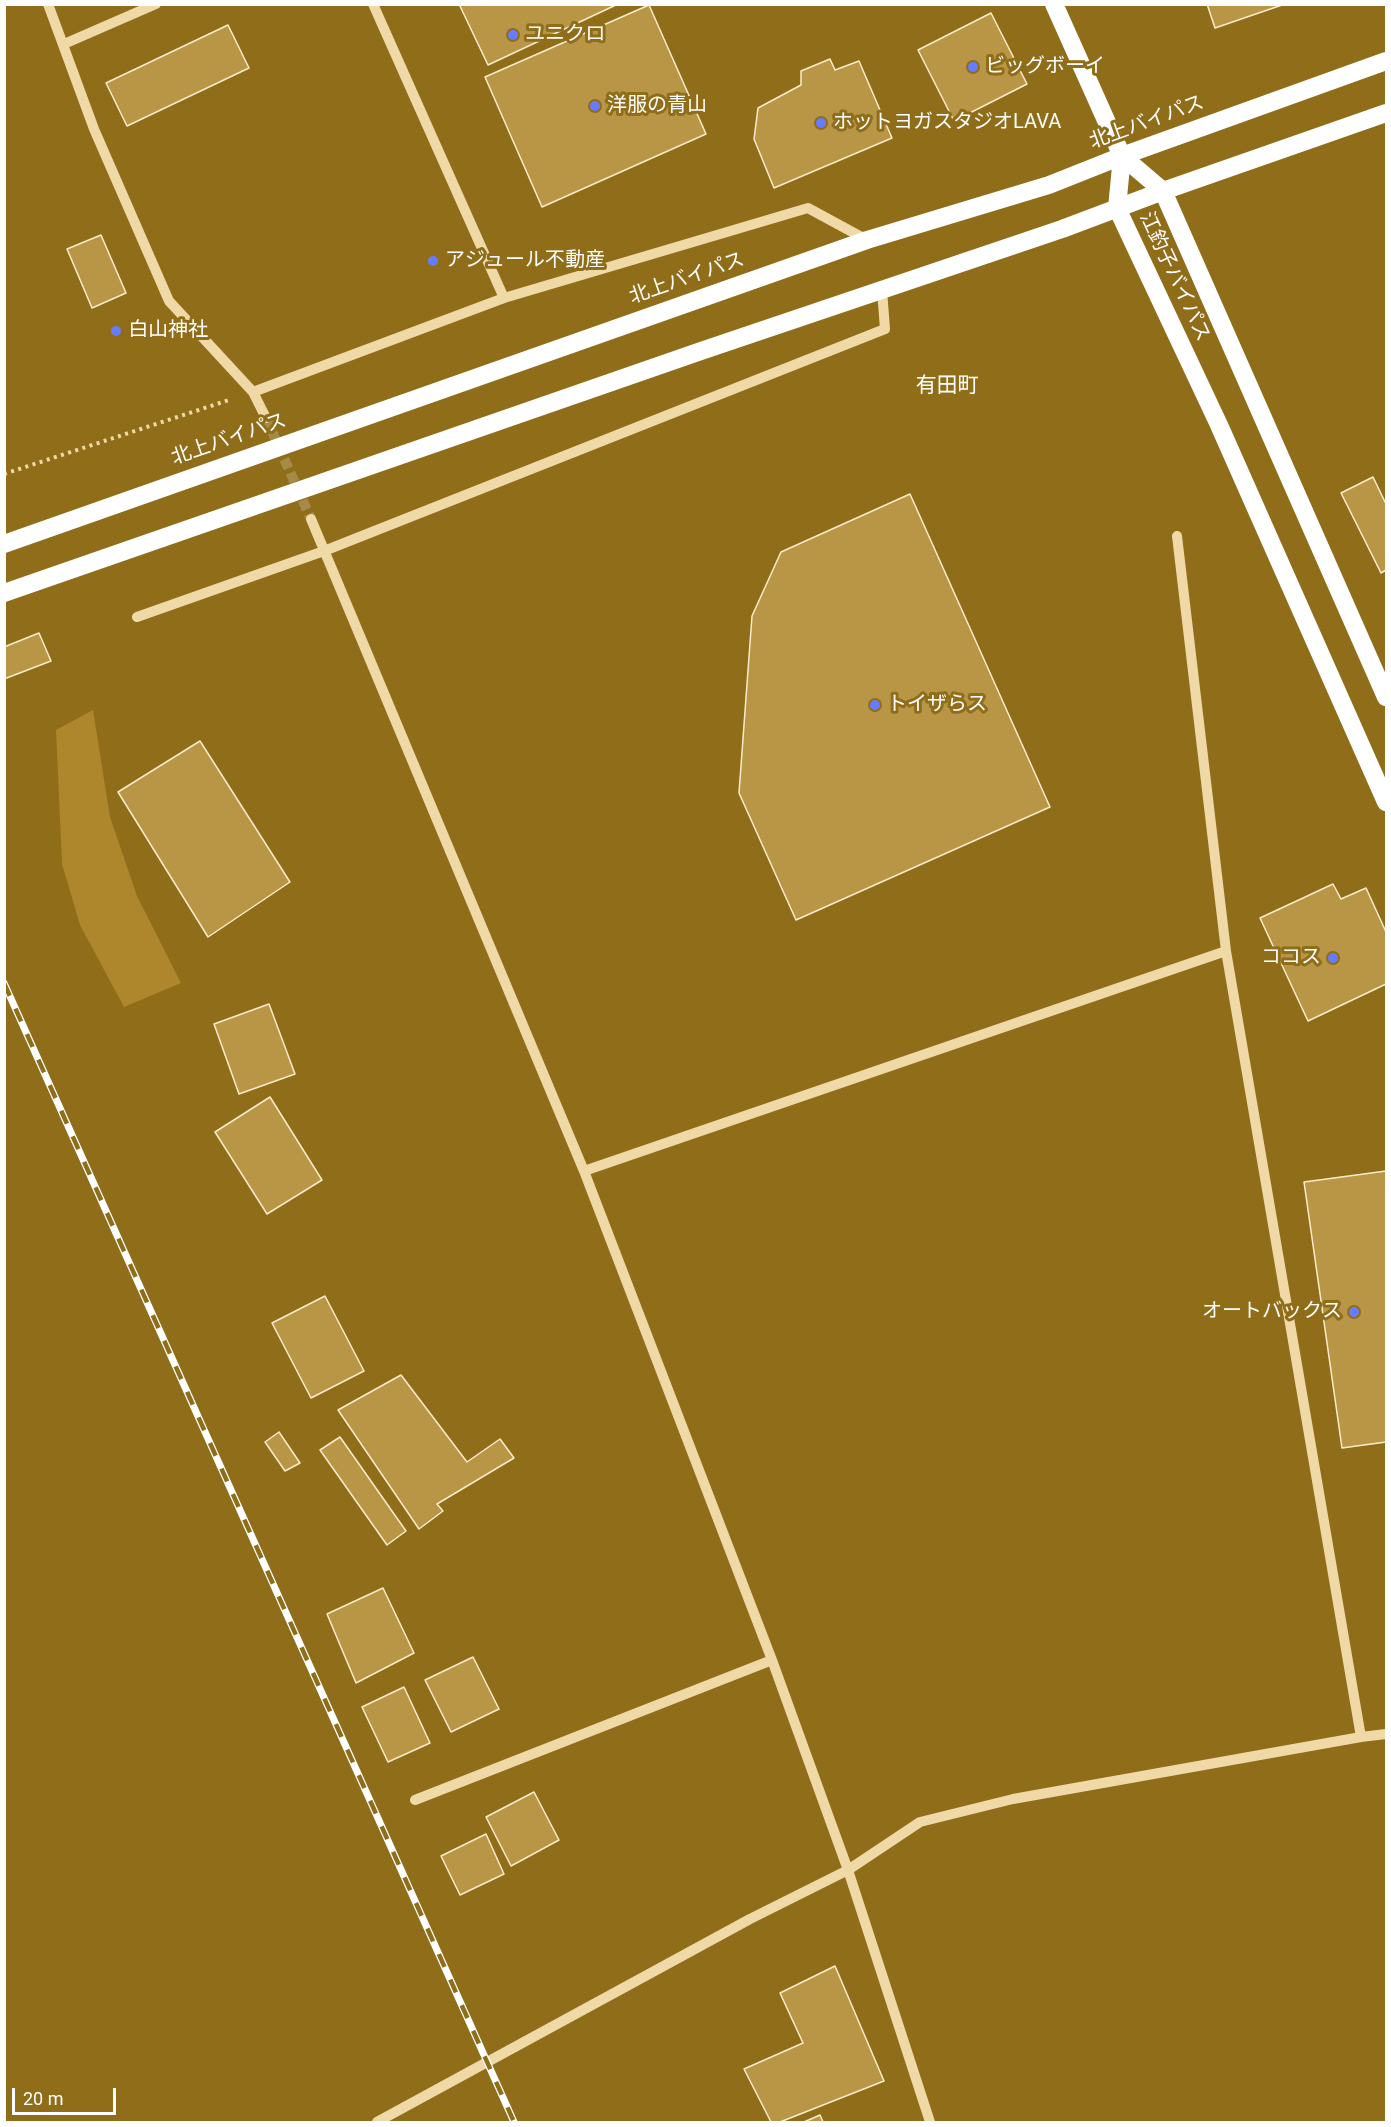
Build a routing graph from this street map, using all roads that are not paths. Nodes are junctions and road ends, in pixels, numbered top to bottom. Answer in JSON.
{"nodes":[{"id":1,"x":48,"y":4,"type":"edge"},
{"id":2,"x":156,"y":4,"type":"edge"},
{"id":3,"x":373,"y":4,"type":"edge"},
{"id":4,"x":1054,"y":4,"type":"edge"},
{"id":5,"x":64,"y":44,"type":"junction"},
{"id":6,"x":1386,"y":61,"type":"edge"},
{"id":7,"x":1386,"y":113,"type":"edge"},
{"id":8,"x":1122,"y":156,"type":"junction"},
{"id":9,"x":1163,"y":191,"type":"junction"},
{"id":10,"x":1117,"y":208,"type":"junction"},
{"id":11,"x":867,"y":240,"type":"junction"},
{"id":12,"x":882,"y":290,"type":"junction"},
{"id":13,"x":504,"y":298,"type":"junction"},
{"id":14,"x":254,"y":392,"type":"junction"},
{"id":15,"x":266,"y":417,"type":"tunnel mouth"},
{"id":16,"x":311,"y":519,"type":"tunnel mouth"},
{"id":17,"x":1176,"y":536,"type":"dead end"},
{"id":18,"x":4,"y":544,"type":"edge"},
{"id":19,"x":324,"y":550,"type":"junction"},
{"id":20,"x":4,"y":593,"type":"edge"},
{"id":21,"x":137,"y":617,"type":"dead end"},
{"id":22,"x":1386,"y":697,"type":"edge"},
{"id":23,"x":1386,"y":802,"type":"edge"},
{"id":24,"x":1226,"y":951,"type":"junction"},
{"id":25,"x":584,"y":1171,"type":"junction"},
{"id":26,"x":771,"y":1660,"type":"junction"},
{"id":27,"x":1386,"y":1734,"type":"edge"},
{"id":28,"x":1361,"y":1737,"type":"junction"},
{"id":29,"x":415,"y":1800,"type":"dead end"},
{"id":30,"x":848,"y":1870,"type":"junction"},
{"id":31,"x":377,"y":2122,"type":"edge"},
{"id":32,"x":930,"y":2122,"type":"edge"}],
"edges":[{"from":1,"to":5,"type":"street"},
{"from":2,"to":5,"type":"street"},
{"from":3,"to":13,"type":"street"},
{"from":4,"to":8,"type":"highway"},
{"from":5,"to":14,"type":"street"},
{"from":6,"to":8,"type":"highway","name":"北上バイパス"},
{"from":7,"to":9,"type":"highway"},
{"from":8,"to":9,"type":"highway","name":"江釣子バイパス"},
{"from":8,"to":10,"type":"highway","name":"江釣子バイパス"},
{"from":8,"to":11,"type":"highway","name":"北上バイパス"},
{"from":9,"to":10,"type":"highway"},
{"from":9,"to":22,"type":"highway","name":"江釣子バイパス"},
{"from":10,"to":12,"type":"highway"},
{"from":10,"to":23,"type":"highway","name":"江釣子バイパス"},
{"from":11,"to":13,"type":"street"},
{"from":11,"to":18,"type":"highway","name":"北上バイパス"},
{"from":12,"to":19,"type":"street"},
{"from":12,"to":20,"type":"highway"},
{"from":13,"to":14,"type":"street"},
{"from":14,"to":15,"type":"street"},
{"from":16,"to":19,"type":"street"},
{"from":17,"to":24,"type":"street"},
{"from":19,"to":21,"type":"street"},
{"from":19,"to":25,"type":"street"},
{"from":24,"to":25,"type":"street"},
{"from":24,"to":28,"type":"street"},
{"from":25,"to":26,"type":"street"},
{"from":26,"to":29,"type":"street"},
{"from":26,"to":30,"type":"street"},
{"from":27,"to":28,"type":"street"},
{"from":28,"to":30,"type":"street"},
{"from":30,"to":31,"type":"street"},
{"from":30,"to":32,"type":"street"}]}
